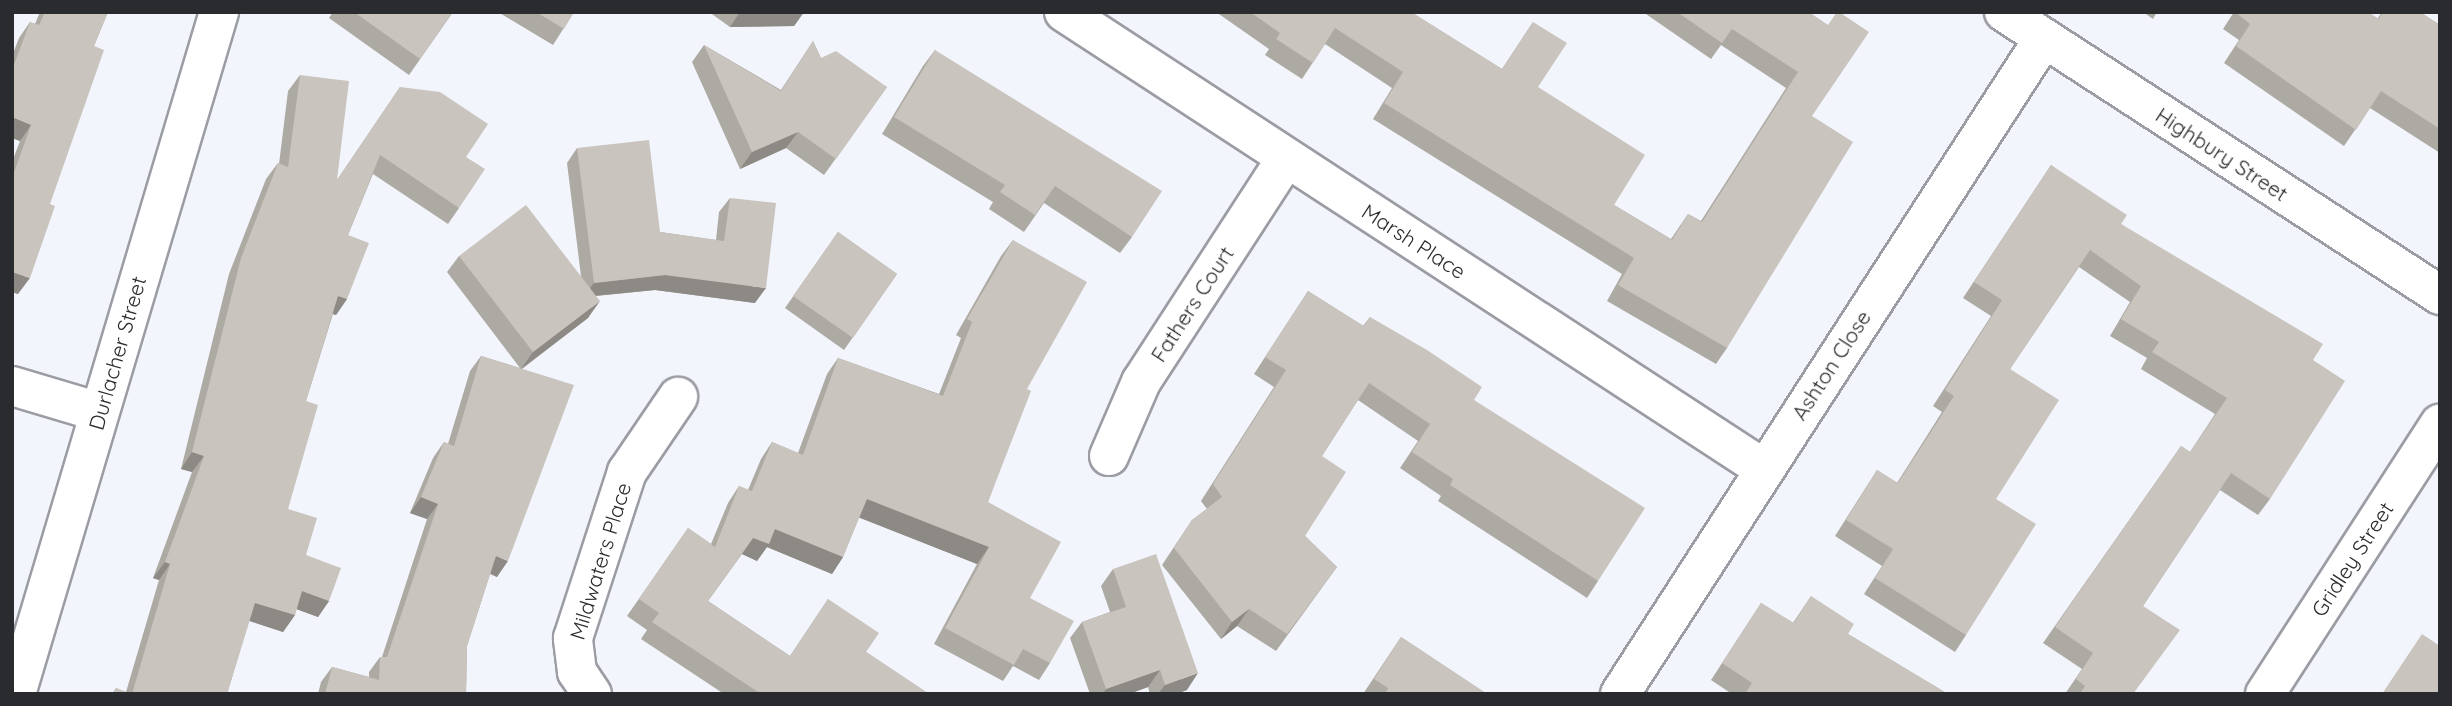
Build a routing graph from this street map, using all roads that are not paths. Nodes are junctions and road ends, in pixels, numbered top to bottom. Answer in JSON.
{"nodes":[{"id":1,"x":219,"y":12,"type":"edge"},
{"id":2,"x":1064,"y":12,"type":"edge"},
{"id":3,"x":2004,"y":12,"type":"edge"},
{"id":4,"x":2044,"y":38,"type":"junction"},
{"id":5,"x":1286,"y":159,"type":"junction"},
{"id":6,"x":2440,"y":295,"type":"edge"},
{"id":7,"x":12,"y":386,"type":"edge"},
{"id":8,"x":678,"y":397,"type":"dead end"},
{"id":9,"x":99,"y":412,"type":"junction"},
{"id":10,"x":2440,"y":424,"type":"edge"},
{"id":11,"x":1109,"y":456,"type":"dead end"},
{"id":12,"x":1764,"y":469,"type":"junction"},
{"id":13,"x":16,"y":694,"type":"edge"},
{"id":14,"x":592,"y":694,"type":"edge"},
{"id":15,"x":1620,"y":694,"type":"edge"},
{"id":16,"x":2265,"y":694,"type":"edge"}],
"edges":[{"from":1,"to":9,"type":"street","name":"Durlacher Street"},
{"from":2,"to":5,"type":"street","name":"Marsh Place"},
{"from":3,"to":4,"type":"street","name":"Highbury Street"},
{"from":4,"to":6,"type":"street","name":"Highbury Street"},
{"from":4,"to":12,"type":"street","name":"Ashton Close"},
{"from":5,"to":11,"type":"street","name":"Fathers Court"},
{"from":5,"to":12,"type":"street","name":"Marsh Place"},
{"from":7,"to":9,"type":"street"},
{"from":8,"to":14,"type":"street","name":"Mildwaters Place"},
{"from":9,"to":13,"type":"street","name":"Durlacher Street"},
{"from":10,"to":16,"type":"street","name":"Gridley Street"},
{"from":12,"to":15,"type":"street","name":"Ashton Close"}]}
